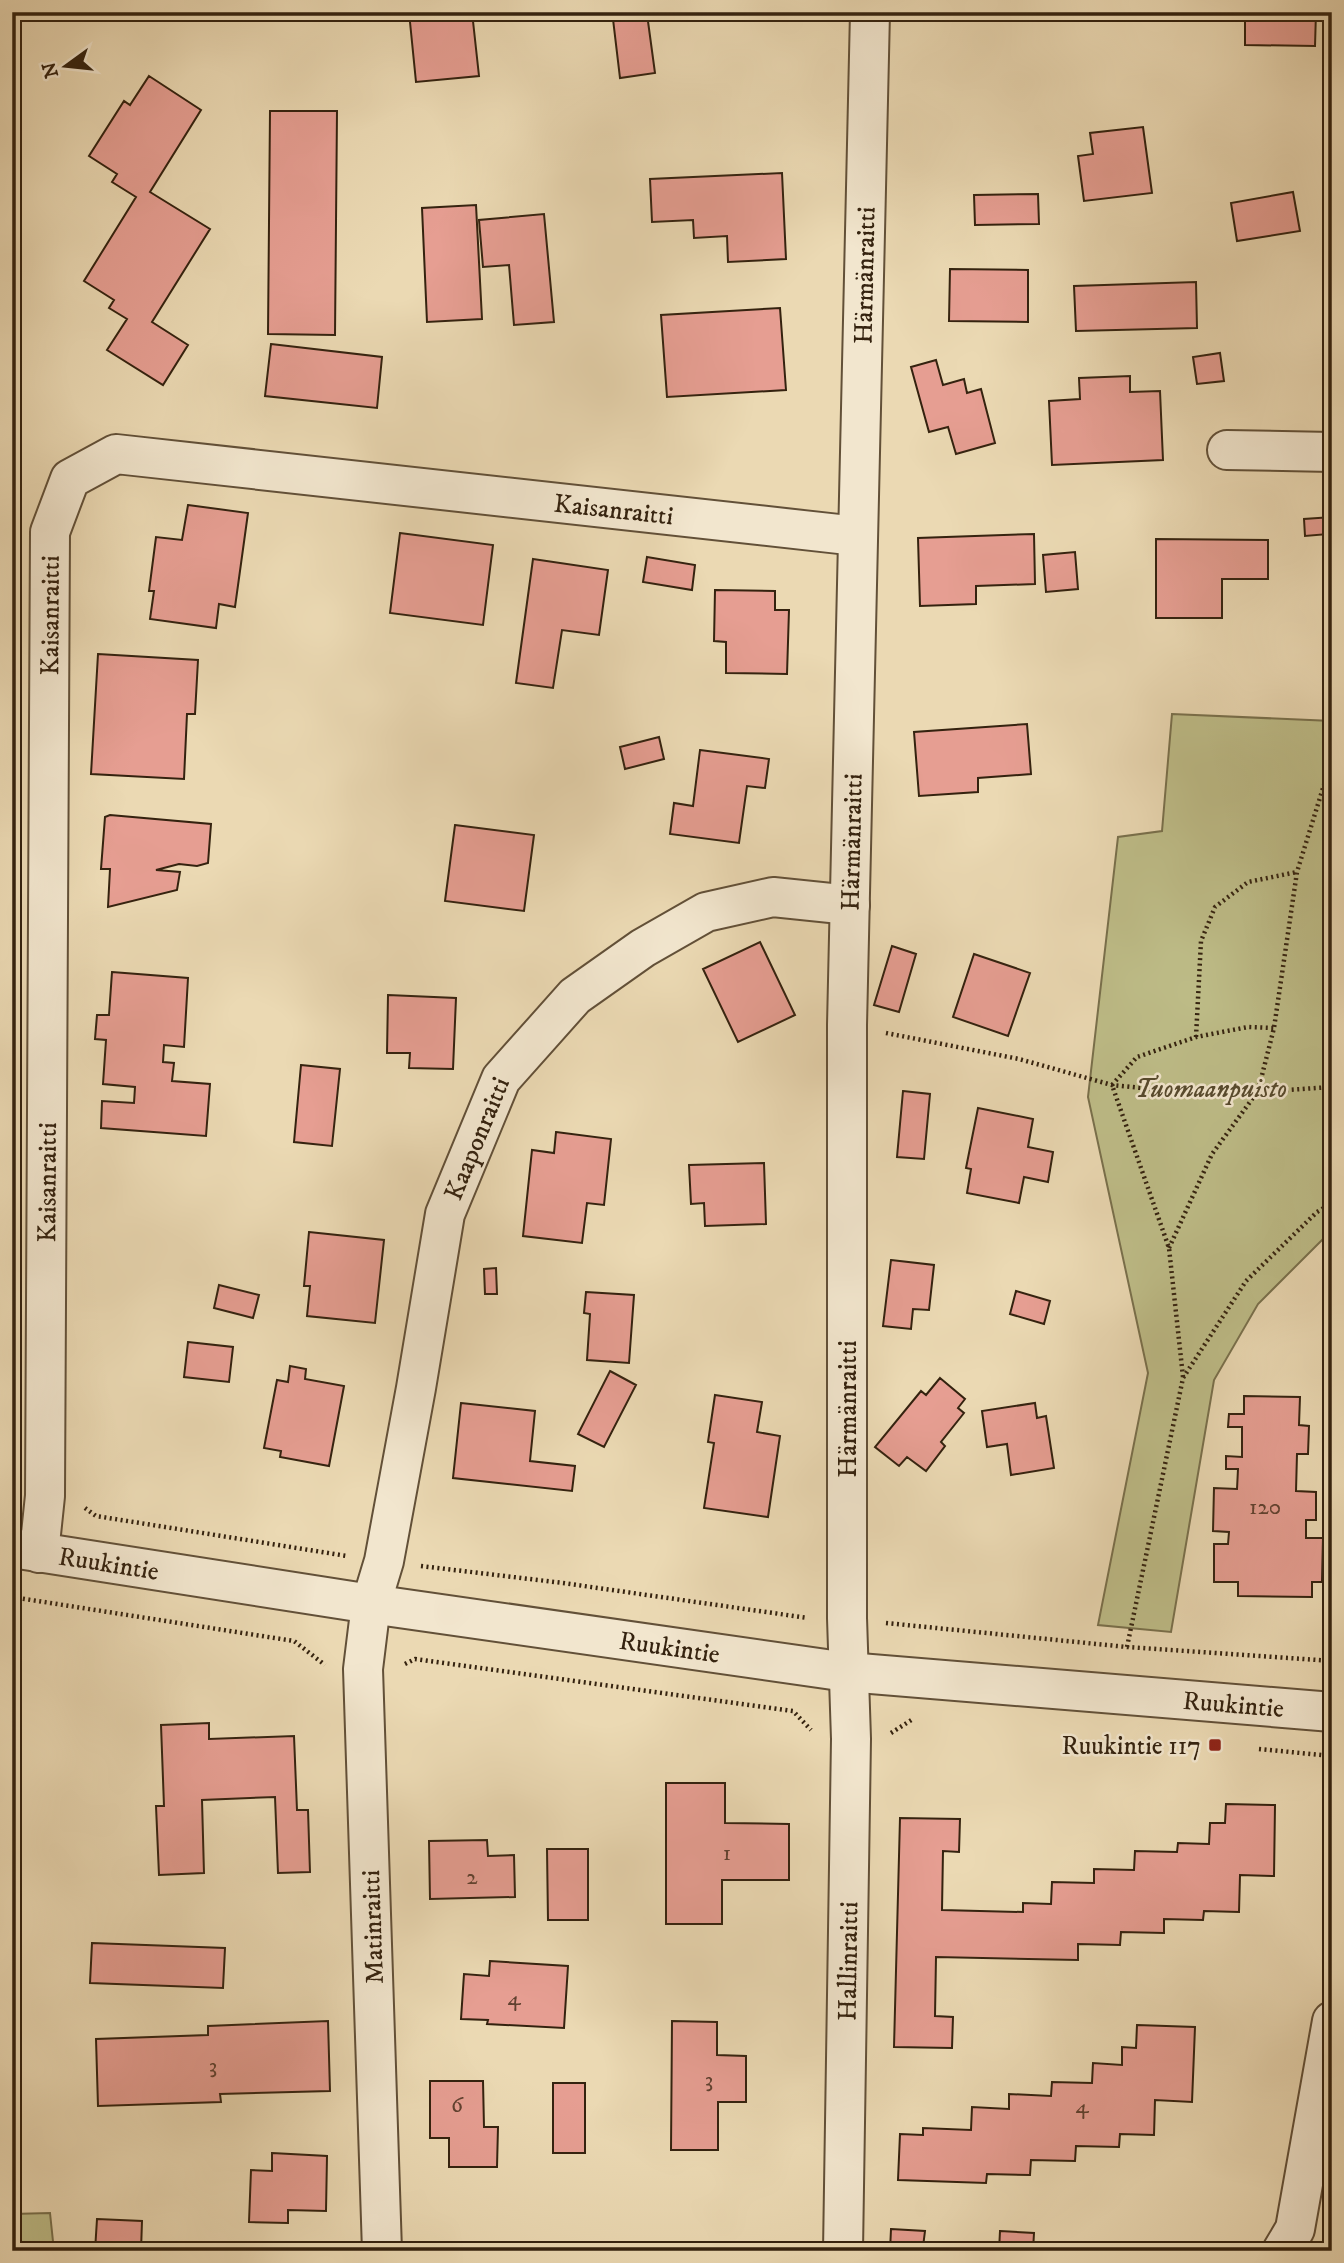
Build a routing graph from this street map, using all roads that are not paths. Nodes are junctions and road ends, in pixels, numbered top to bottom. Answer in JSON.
{"nodes":[{"id":1,"x":870,"y":12,"type":"edge"},
{"id":2,"x":1227,"y":450,"type":"dead end"},
{"id":3,"x":1332,"y":452,"type":"edge"},
{"id":4,"x":858,"y":537,"type":"junction"},
{"id":5,"x":850,"y":905,"type":"junction"},
{"id":6,"x":26,"y":1550,"type":"edge"},
{"id":7,"x":371,"y":1604,"type":"junction"},
{"id":8,"x":847,"y":1672,"type":"junction"},
{"id":9,"x":1332,"y":1712,"type":"edge"},
{"id":10,"x":1332,"y":2021,"type":"edge"},
{"id":11,"x":382,"y":2251,"type":"edge"},
{"id":12,"x":842,"y":2251,"type":"edge"},
{"id":13,"x":1282,"y":2251,"type":"edge"}],
"edges":[{"from":1,"to":4,"type":"street","name":"Härmänraitti"},
{"from":2,"to":3,"type":"street"},
{"from":4,"to":5,"type":"street","name":"Härmänraitti"},
{"from":4,"to":6,"type":"street","name":"Kaisanraitti"},
{"from":5,"to":7,"type":"street","name":"Kaaponraitti"},
{"from":5,"to":8,"type":"street","name":"Härmänraitti"},
{"from":6,"to":7,"type":"street","name":"Ruukintie"},
{"from":7,"to":8,"type":"street","name":"Ruukintie"},
{"from":7,"to":11,"type":"street","name":"Matinraitti"},
{"from":8,"to":9,"type":"street","name":"Ruukintie"},
{"from":8,"to":12,"type":"street","name":"Hallinraitti"},
{"from":10,"to":13,"type":"street"}]}
